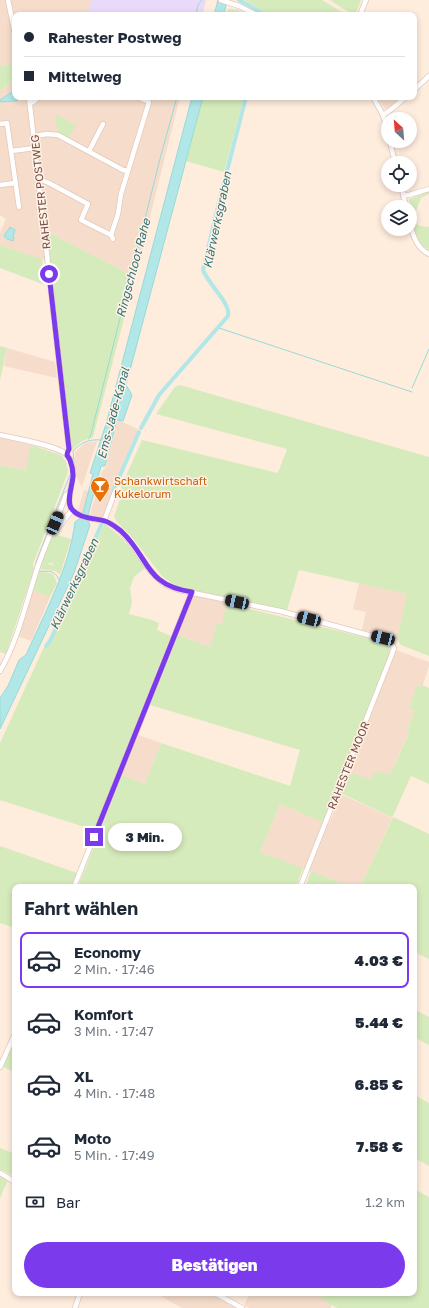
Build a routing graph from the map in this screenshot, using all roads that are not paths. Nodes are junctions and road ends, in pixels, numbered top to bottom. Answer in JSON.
{"nodes":[{"id":1,"x":8,"y":0,"type":"edge"},
{"id":2,"x":221,"y":0,"type":"edge"},
{"id":3,"x":366,"y":0,"type":"edge"},
{"id":4,"x":251,"y":12,"type":"edge"},
{"id":5,"x":361,"y":12,"type":"edge"},
{"id":6,"x":12,"y":18,"type":"edge"},
{"id":7,"x":429,"y":76,"type":"edge"},
{"id":8,"x":417,"y":87,"type":"edge"},
{"id":9,"x":29,"y":100,"type":"edge"},
{"id":10,"x":35,"y":100,"type":"edge"},
{"id":11,"x":144,"y":100,"type":"edge"},
{"id":12,"x":375,"y":100,"type":"edge"},
{"id":13,"x":402,"y":100,"type":"edge"},
{"id":14,"x":30,"y":103,"type":"junction"},
{"id":15,"x":381,"y":112,"type":"edge"},
{"id":16,"x":388,"y":112,"type":"edge"},
{"id":17,"x":0,"y":124,"type":"edge"},
{"id":18,"x":103,"y":124,"type":"dead end"},
{"id":19,"x":34,"y":136,"type":"junction"},
{"id":20,"x":35,"y":148,"type":"junction"},
{"id":21,"x":11,"y":151,"type":"junction"},
{"id":22,"x":89,"y":151,"type":"junction"},
{"id":23,"x":128,"y":171,"type":"junction"},
{"id":24,"x":39,"y":179,"type":"junction"},
{"id":25,"x":15,"y":183,"type":"junction"},
{"id":26,"x":0,"y":185,"type":"edge"},
{"id":27,"x":429,"y":189,"type":"edge"},
{"id":28,"x":402,"y":192,"type":"edge"},
{"id":29,"x":403,"y":196,"type":"junction"},
{"id":30,"x":404,"y":200,"type":"edge"},
{"id":31,"x":19,"y":207,"type":"dead end"},
{"id":32,"x":412,"y":236,"type":"edge"},
{"id":33,"x":429,"y":254,"type":"edge"},
{"id":34,"x":0,"y":435,"type":"edge"},
{"id":35,"x":67,"y":455,"type":"junction"},
{"id":36,"x":70,"y":492,"type":"junction"},
{"id":37,"x":115,"y":492,"type":"dead end"},
{"id":38,"x":72,"y":510,"type":"junction"},
{"id":39,"x":104,"y":521,"type":"junction"},
{"id":40,"x":51,"y":532,"type":"junction"},
{"id":41,"x":192,"y":592,"type":"junction"},
{"id":42,"x":0,"y":671,"type":"edge"},
{"id":43,"x":75,"y":884,"type":"edge"},
{"id":44,"x":301,"y":884,"type":"edge"},
{"id":45,"x":12,"y":1041,"type":"edge"},
{"id":46,"x":0,"y":1067,"type":"edge"},
{"id":47,"x":0,"y":1173,"type":"edge"},
{"id":48,"x":12,"y":1180,"type":"edge"},
{"id":49,"x":79,"y":1296,"type":"edge"},
{"id":50,"x":220,"y":1296,"type":"edge"},
{"id":51,"x":75,"y":1308,"type":"edge"},
{"id":52,"x":242,"y":1308,"type":"edge"}],
"edges":[{"from":1,"to":6,"type":"street"},
{"from":2,"to":4,"type":"street"},
{"from":3,"to":5,"type":"street"},
{"from":7,"to":8,"type":"street"},
{"from":9,"to":14,"type":"street","name":"RAHESTER POSTWEG"},
{"from":10,"to":14,"type":"street"},
{"from":11,"to":23,"type":"street"},
{"from":12,"to":15,"type":"street"},
{"from":13,"to":16,"type":"street"},
{"from":14,"to":19,"type":"street","name":"RAHESTER POSTWEG"},
{"from":17,"to":21,"type":"street"},
{"from":18,"to":22,"type":"street"},
{"from":19,"to":20,"type":"street","name":"RAHESTER POSTWEG"},
{"from":19,"to":22,"type":"street"},
{"from":20,"to":21,"type":"street"},
{"from":20,"to":24,"type":"street","name":"RAHESTER POSTWEG"},
{"from":21,"to":25,"type":"street"},
{"from":22,"to":23,"type":"street"},
{"from":23,"to":24,"type":"street"},
{"from":24,"to":35,"type":"street","name":"RAHESTER POSTWEG"},
{"from":25,"to":26,"type":"street"},
{"from":25,"to":31,"type":"street"},
{"from":27,"to":29,"type":"street"},
{"from":28,"to":29,"type":"street"},
{"from":29,"to":30,"type":"street"},
{"from":32,"to":33,"type":"street"},
{"from":34,"to":35,"type":"street"},
{"from":35,"to":36,"type":"street","name":"RAHESTER POSTWEG"},
{"from":36,"to":38,"type":"street"},
{"from":36,"to":40,"type":"street"},
{"from":37,"to":39,"type":"street"},
{"from":38,"to":39,"type":"street"},
{"from":38,"to":40,"type":"street"},
{"from":39,"to":41,"type":"street"},
{"from":40,"to":42,"type":"street"},
{"from":41,"to":43,"type":"street"},
{"from":41,"to":44,"type":"street","name":"RAHESTER MOOR"},
{"from":45,"to":46,"type":"street"},
{"from":47,"to":48,"type":"street"},
{"from":49,"to":51,"type":"street"},
{"from":50,"to":52,"type":"street"}]}
